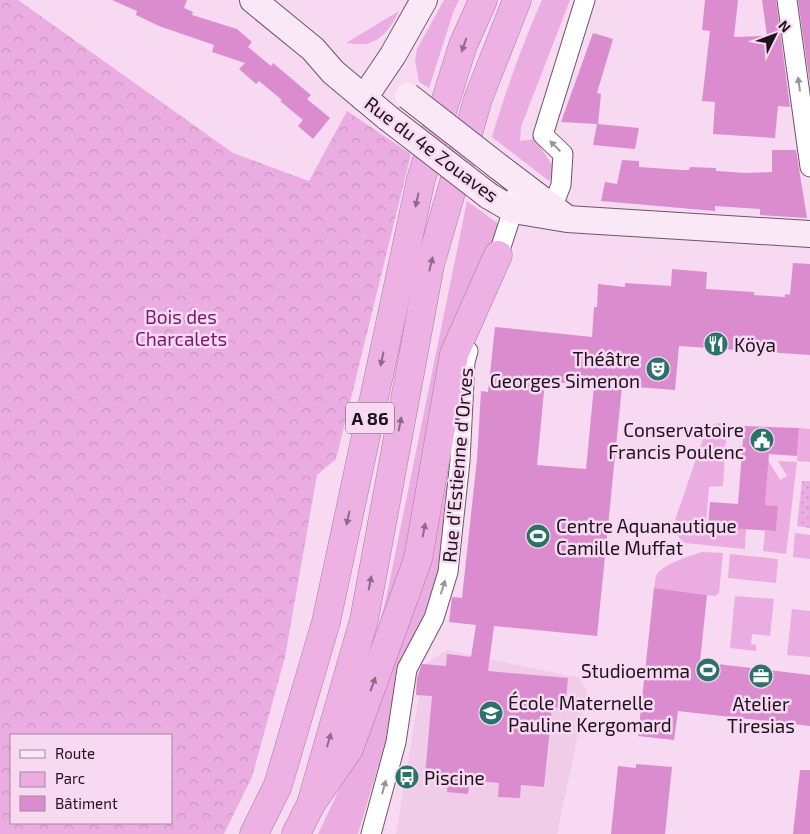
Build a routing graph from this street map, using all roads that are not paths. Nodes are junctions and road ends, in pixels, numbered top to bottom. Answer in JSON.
{"nodes":[{"id":1,"x":253,"y":0,"type":"edge"},
{"id":2,"x":424,"y":0,"type":"edge"},
{"id":3,"x":483,"y":0,"type":"edge"},
{"id":4,"x":517,"y":0,"type":"edge"},
{"id":5,"x":585,"y":0,"type":"edge"},
{"id":6,"x":787,"y":0,"type":"edge"},
{"id":7,"x":370,"y":88,"type":"junction"},
{"id":8,"x":810,"y":167,"type":"edge"},
{"id":9,"x":508,"y":173,"type":"junction"},
{"id":10,"x":514,"y":210,"type":"junction"},
{"id":11,"x":560,"y":213,"type":"junction"},
{"id":12,"x":810,"y":234,"type":"edge"},
{"id":13,"x":498,"y":255,"type":"junction"},
{"id":14,"x":311,"y":804,"type":"junction"},
{"id":15,"x":254,"y":834,"type":"edge"},
{"id":16,"x":296,"y":834,"type":"edge"},
{"id":17,"x":371,"y":834,"type":"edge"}],
"edges":[{"from":1,"to":7,"type":"main road","name":"Rue du 4e Zouaves"},
{"from":2,"to":7,"type":"main road"},
{"from":3,"to":15,"type":"highway","number":"A 86","one_way":true},
{"from":14,"to":4,"type":"highway","number":"A 86","one_way":true},
{"from":11,"to":5,"type":"street","one_way":true},
{"from":8,"to":6,"type":"street","one_way":true},
{"from":7,"to":9,"type":"main road","name":"Rue du 4e Zouaves","bridge":true},
{"from":7,"to":10,"type":"main road","name":"Rue du 4e Zouaves","bridge":true},
{"from":9,"to":10,"type":"street","name":"Rue d'Estienne d'Orves"},
{"from":9,"to":11,"type":"main road","name":"Rue du 4e Zouaves"},
{"from":10,"to":11,"type":"main road","name":"Rue du 4e Zouaves"},
{"from":10,"to":13,"type":"street","name":"Rue d'Estienne d'Orves"},
{"from":11,"to":12,"type":"main road","name":"Rue du 4e Zouaves"},
{"from":14,"to":13,"type":"highway","one_way":true},
{"from":17,"to":13,"type":"street","name":"Rue d'Estienne d'Orves","one_way":true},
{"from":14,"to":16,"type":"highway","number":"A 86"}]}
